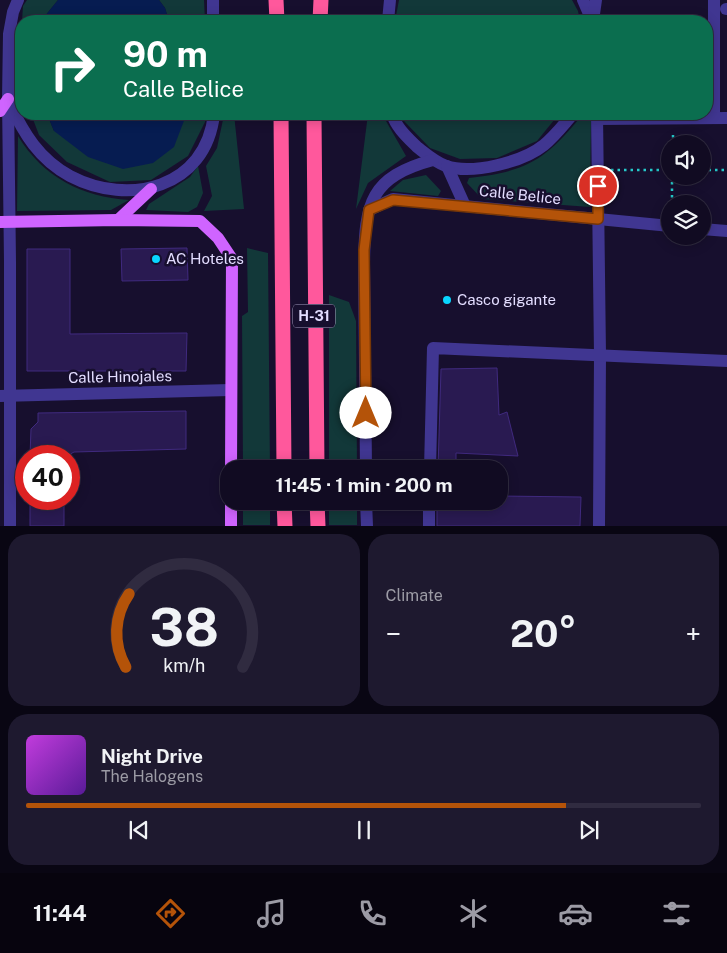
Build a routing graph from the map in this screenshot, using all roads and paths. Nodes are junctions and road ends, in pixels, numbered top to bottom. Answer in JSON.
{"nodes":[{"id":1,"x":18,"y":0,"type":"edge"},
{"id":2,"x":213,"y":0,"type":"edge"},
{"id":3,"x":276,"y":0,"type":"edge"},
{"id":4,"x":321,"y":0,"type":"edge"},
{"id":5,"x":582,"y":0,"type":"edge"},
{"id":6,"x":596,"y":0,"type":"edge"},
{"id":7,"x":714,"y":0,"type":"edge"},
{"id":8,"x":387,"y":2,"type":"edge"},
{"id":9,"x":213,"y":15,"type":"edge"},
{"id":10,"x":277,"y":15,"type":"edge"},
{"id":11,"x":320,"y":15,"type":"edge"},
{"id":12,"x":388,"y":15,"type":"edge"},
{"id":13,"x":590,"y":15,"type":"edge"},
{"id":14,"x":594,"y":15,"type":"edge"},
{"id":15,"x":8,"y":99,"type":"junction"},
{"id":16,"x":0,"y":111,"type":"edge"},
{"id":17,"x":15,"y":114,"type":"edge"},
{"id":18,"x":721,"y":118,"type":"edge"},
{"id":19,"x":18,"y":120,"type":"edge"},
{"id":20,"x":213,"y":120,"type":"edge"},
{"id":21,"x":281,"y":120,"type":"edge"},
{"id":22,"x":314,"y":120,"type":"edge"},
{"id":23,"x":394,"y":120,"type":"edge"},
{"id":24,"x":567,"y":120,"type":"edge"},
{"id":25,"x":597,"y":120,"type":"edge"},
{"id":26,"x":673,"y":130,"type":"dead end"},
{"id":27,"x":673,"y":135,"type":"edge"},
{"id":28,"x":434,"y":160,"type":"junction"},
{"id":29,"x":447,"y":166,"type":"junction"},
{"id":30,"x":609,"y":170,"type":"dead end"},
{"id":31,"x":661,"y":170,"type":"edge"},
{"id":32,"x":711,"y":170,"type":"edge"},
{"id":33,"x":725,"y":170,"type":"dead end"},
{"id":34,"x":150,"y":189,"type":"junction"},
{"id":35,"x":466,"y":206,"type":"junction"},
{"id":36,"x":369,"y":210,"type":"junction"},
{"id":37,"x":598,"y":219,"type":"junction"},
{"id":38,"x":118,"y":220,"type":"junction"},
{"id":39,"x":4,"y":222,"type":"edge"},
{"id":40,"x":661,"y":225,"type":"edge"},
{"id":41,"x":711,"y":230,"type":"edge"},
{"id":42,"x":727,"y":231,"type":"edge"},
{"id":43,"x":600,"y":355,"type":"junction"},
{"id":44,"x":727,"y":361,"type":"edge"},
{"id":45,"x":230,"y":390,"type":"junction"},
{"id":46,"x":5,"y":395,"type":"edge"},
{"id":47,"x":231,"y":460,"type":"edge"},
{"id":48,"x":284,"y":460,"type":"edge"},
{"id":49,"x":317,"y":460,"type":"edge"},
{"id":50,"x":366,"y":460,"type":"edge"},
{"id":51,"x":430,"y":460,"type":"edge"},
{"id":52,"x":231,"y":510,"type":"edge"},
{"id":53,"x":284,"y":510,"type":"edge"},
{"id":54,"x":317,"y":510,"type":"edge"},
{"id":55,"x":366,"y":510,"type":"edge"},
{"id":56,"x":429,"y":510,"type":"edge"},
{"id":57,"x":10,"y":526,"type":"edge"},
{"id":58,"x":231,"y":526,"type":"edge"},
{"id":59,"x":284,"y":526,"type":"edge"},
{"id":60,"x":318,"y":526,"type":"edge"},
{"id":61,"x":366,"y":526,"type":"edge"},
{"id":62,"x":429,"y":526,"type":"edge"},
{"id":63,"x":599,"y":526,"type":"edge"}],
"edges":[{"from":1,"to":15,"type":"street"},
{"from":2,"to":9,"type":"street"},
{"from":3,"to":10,"type":"highway"},
{"from":4,"to":11,"type":"highway"},
{"from":5,"to":13,"type":"street"},
{"from":6,"to":14,"type":"street"},
{"from":7,"to":18,"type":"street"},
{"from":8,"to":12,"type":"street"},
{"from":15,"to":16,"type":"main road"},
{"from":15,"to":17,"type":"street"},
{"from":15,"to":39,"type":"street"},
{"from":19,"to":34,"type":"street"},
{"from":20,"to":34,"type":"street"},
{"from":21,"to":48,"type":"highway","number":"H-31"},
{"from":22,"to":49,"type":"highway","number":"H-31"},
{"from":23,"to":28,"type":"street"},
{"from":24,"to":29,"type":"street"},
{"from":25,"to":37,"type":"street"},
{"from":26,"to":27,"type":"path"},
{"from":28,"to":29,"type":"street"},
{"from":28,"to":36,"type":"street"},
{"from":29,"to":35,"type":"street"},
{"from":30,"to":31,"type":"path"},
{"from":32,"to":33,"type":"path"},
{"from":34,"to":38,"type":"main road"},
{"from":35,"to":36,"type":"street","name":"Calle Belice"},
{"from":35,"to":37,"type":"street","name":"Calle Belice"},
{"from":36,"to":50,"type":"street"},
{"from":37,"to":40,"type":"street","name":"Calle Belice"},
{"from":37,"to":43,"type":"street"},
{"from":38,"to":39,"type":"main road"},
{"from":38,"to":45,"type":"main road"},
{"from":39,"to":46,"type":"street"},
{"from":41,"to":42,"type":"street"},
{"from":43,"to":44,"type":"street"},
{"from":43,"to":51,"type":"street"},
{"from":43,"to":63,"type":"street"},
{"from":45,"to":46,"type":"street","name":"Calle Hinojales"},
{"from":45,"to":47,"type":"main road"},
{"from":46,"to":57,"type":"street"},
{"from":52,"to":58,"type":"main road"},
{"from":53,"to":59,"type":"highway"},
{"from":54,"to":60,"type":"highway"},
{"from":55,"to":61,"type":"street"},
{"from":56,"to":62,"type":"street"}]}
